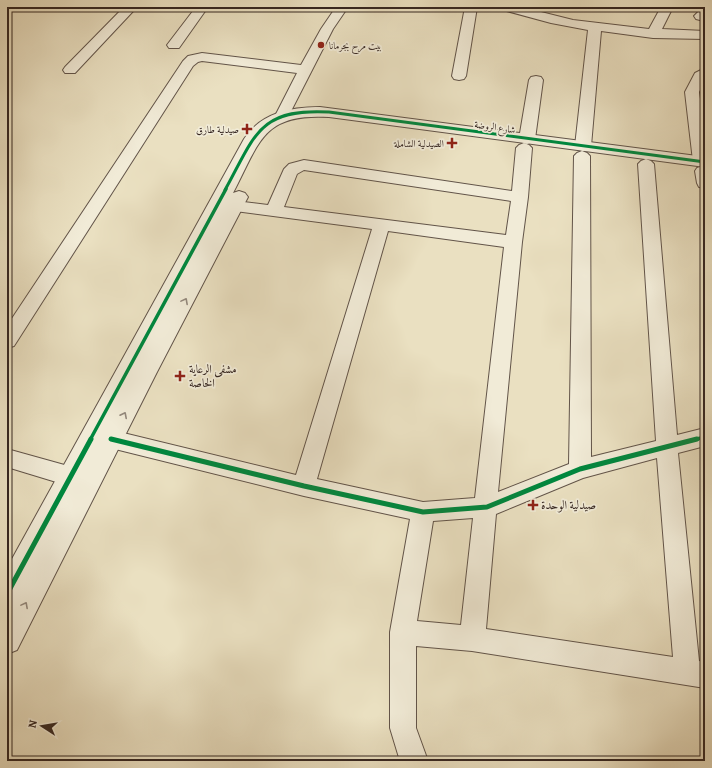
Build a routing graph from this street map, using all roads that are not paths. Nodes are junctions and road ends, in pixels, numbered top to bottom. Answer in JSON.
{"nodes":[{"id":1,"x":131,"y":7,"type":"edge"},
{"id":2,"x":202,"y":7,"type":"edge"},
{"id":3,"x":342,"y":7,"type":"edge"},
{"id":4,"x":470,"y":7,"type":"edge"},
{"id":5,"x":507,"y":7,"type":"edge"},
{"id":6,"x":667,"y":7,"type":"edge"},
{"id":7,"x":595,"y":27,"type":"junction"},
{"id":8,"x":653,"y":34,"type":"junction"},
{"id":9,"x":705,"y":35,"type":"edge"},
{"id":10,"x":174,"y":45,"type":"dead end"},
{"id":11,"x":70,"y":70,"type":"dead end"},
{"id":12,"x":306,"y":70,"type":"junction"},
{"id":13,"x":705,"y":72,"type":"edge"},
{"id":14,"x":459,"y":76,"type":"dead end"},
{"id":15,"x":536,"y":80,"type":"dead end"},
{"id":16,"x":282,"y":116,"type":"junction"},
{"id":17,"x":526,"y":144,"type":"junction"},
{"id":18,"x":582,"y":151,"type":"junction"},
{"id":19,"x":646,"y":164,"type":"junction"},
{"id":20,"x":704,"y":170,"type":"edge"},
{"id":21,"x":520,"y":197,"type":"junction"},
{"id":22,"x":235,"y":206,"type":"junction"},
{"id":23,"x":274,"y":210,"type":"junction"},
{"id":24,"x":381,"y":226,"type":"junction"},
{"id":25,"x":513,"y":242,"type":"junction"},
{"id":26,"x":7,"y":341,"type":"edge"},
{"id":27,"x":705,"y":437,"type":"edge"},
{"id":28,"x":111,"y":439,"type":"junction"},
{"id":29,"x":667,"y":446,"type":"junction"},
{"id":30,"x":7,"y":458,"type":"edge"},
{"id":31,"x":580,"y":469,"type":"junction"},
{"id":32,"x":80,"y":479,"type":"junction"},
{"id":33,"x":304,"y":486,"type":"junction"},
{"id":34,"x":487,"y":507,"type":"junction"},
{"id":35,"x":422,"y":512,"type":"junction"},
{"id":36,"x":7,"y":594,"type":"edge"},
{"id":37,"x":403,"y":632,"type":"junction"},
{"id":38,"x":472,"y":639,"type":"junction"},
{"id":39,"x":7,"y":640,"type":"edge"},
{"id":40,"x":696,"y":673,"type":"edge"},
{"id":41,"x":414,"y":761,"type":"edge"}],
"edges":[{"from":1,"to":11,"type":"street"},
{"from":2,"to":10,"type":"street"},
{"from":3,"to":12,"type":"street"},
{"from":4,"to":14,"type":"street"},
{"from":5,"to":7,"type":"street"},
{"from":6,"to":8,"type":"street"},
{"from":7,"to":8,"type":"street"},
{"from":7,"to":18,"type":"street"},
{"from":8,"to":9,"type":"street"},
{"from":12,"to":16,"type":"street"},
{"from":12,"to":26,"type":"street"},
{"from":13,"to":20,"type":"street"},
{"from":15,"to":17,"type":"street"},
{"from":16,"to":17,"type":"street","name":"شارع الروضة"},
{"from":16,"to":22,"type":"street"},
{"from":16,"to":32,"type":"street"},
{"from":17,"to":18,"type":"street","name":"شارع الروضة"},
{"from":17,"to":21,"type":"street"},
{"from":18,"to":19,"type":"street","name":"شارع الروضة"},
{"from":18,"to":20,"type":"street","name":"شارع الروضة"},
{"from":18,"to":31,"type":"street"},
{"from":19,"to":20,"type":"street","name":"شارع الروضة"},
{"from":19,"to":29,"type":"street"},
{"from":21,"to":23,"type":"street"},
{"from":21,"to":25,"type":"street"},
{"from":22,"to":23,"type":"street"},
{"from":28,"to":22,"type":"street","one_way":true},
{"from":23,"to":24,"type":"street"},
{"from":24,"to":25,"type":"street"},
{"from":24,"to":33,"type":"street"},
{"from":25,"to":34,"type":"street"},
{"from":27,"to":29,"type":"street"},
{"from":28,"to":32,"type":"street"},
{"from":28,"to":33,"type":"street"},
{"from":29,"to":31,"type":"street"},
{"from":29,"to":40,"type":"street"},
{"from":30,"to":32,"type":"street"},
{"from":31,"to":34,"type":"street"},
{"from":32,"to":36,"type":"street"},
{"from":39,"to":32,"type":"street","one_way":true},
{"from":33,"to":35,"type":"street"},
{"from":34,"to":35,"type":"street"},
{"from":34,"to":38,"type":"street"},
{"from":35,"to":37,"type":"street"},
{"from":37,"to":38,"type":"street"},
{"from":37,"to":41,"type":"street"},
{"from":38,"to":40,"type":"street"}]}
